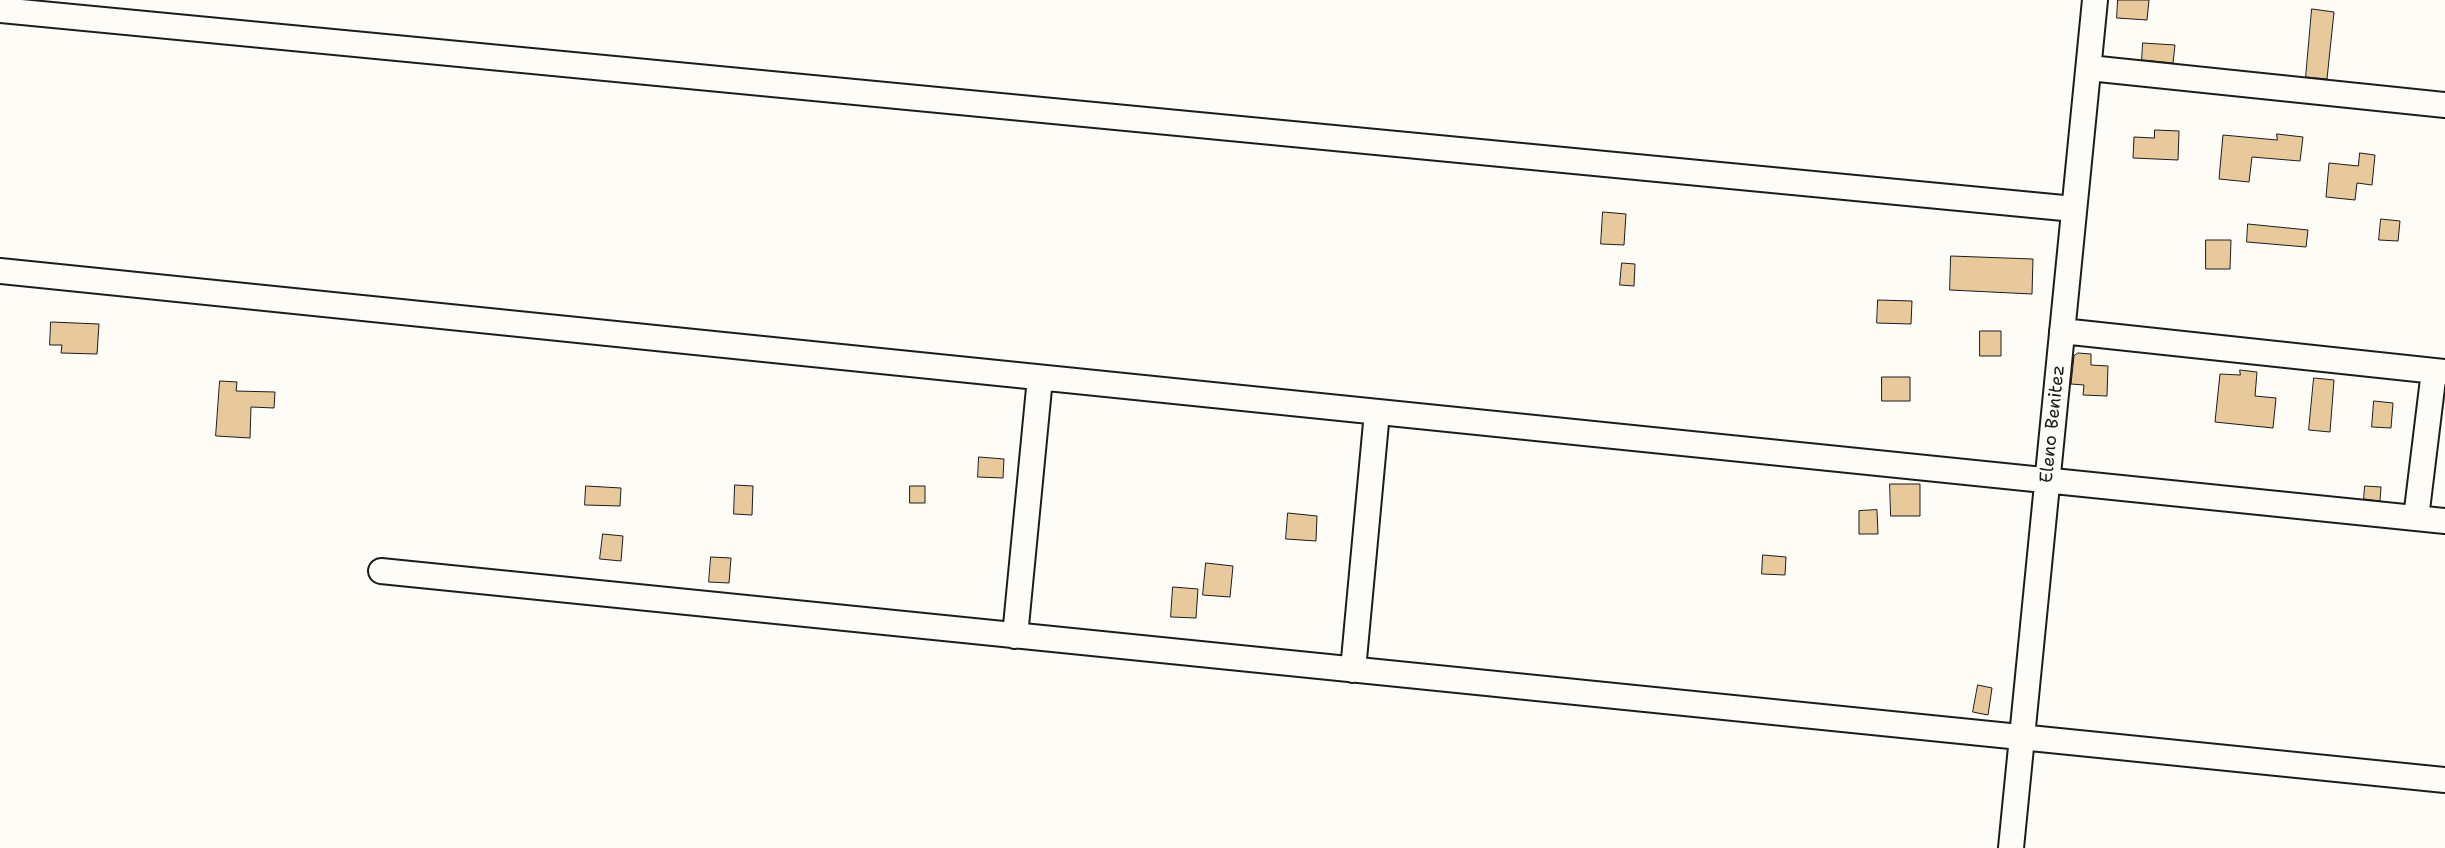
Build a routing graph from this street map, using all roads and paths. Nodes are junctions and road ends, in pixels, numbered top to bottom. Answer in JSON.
{"nodes":[{"id":1,"x":2096,"y":0,"type":"edge"},
{"id":2,"x":0,"y":10,"type":"edge"},
{"id":3,"x":2089,"y":68,"type":"junction"},
{"id":4,"x":2445,"y":104,"type":"edge"},
{"id":5,"x":2074,"y":209,"type":"junction"},
{"id":6,"x":0,"y":271,"type":"edge"},
{"id":7,"x":2062,"y":331,"type":"junction"},
{"id":8,"x":2440,"y":371,"type":"edge"},
{"id":9,"x":1040,"y":378,"type":"junction"},
{"id":10,"x":1377,"y":412,"type":"junction"},
{"id":11,"x":2047,"y":481,"type":"junction"},
{"id":12,"x":2416,"y":518,"type":"junction"},
{"id":13,"x":2445,"y":521,"type":"edge"},
{"id":14,"x":381,"y":571,"type":"dead end"},
{"id":15,"x":1015,"y":636,"type":"junction"},
{"id":16,"x":1353,"y":670,"type":"junction"},
{"id":17,"x":2022,"y":738,"type":"junction"},
{"id":18,"x":2445,"y":780,"type":"edge"},
{"id":19,"x":2011,"y":848,"type":"edge"}],
"edges":[{"from":1,"to":3,"type":"street","name":"Eleno Benitez"},
{"from":2,"to":5,"type":"street"},
{"from":3,"to":4,"type":"street"},
{"from":3,"to":5,"type":"street","name":"Eleno Benitez"},
{"from":5,"to":7,"type":"street","name":"Eleno Benitez"},
{"from":6,"to":9,"type":"street"},
{"from":7,"to":8,"type":"street"},
{"from":7,"to":11,"type":"street","name":"Eleno Benitez"},
{"from":8,"to":12,"type":"street"},
{"from":9,"to":10,"type":"street"},
{"from":9,"to":15,"type":"street"},
{"from":10,"to":11,"type":"street"},
{"from":10,"to":16,"type":"street"},
{"from":11,"to":12,"type":"street"},
{"from":11,"to":17,"type":"street","name":"Eleno Benitez"},
{"from":12,"to":13,"type":"street"},
{"from":14,"to":15,"type":"street"},
{"from":15,"to":16,"type":"street"},
{"from":16,"to":17,"type":"street"},
{"from":17,"to":18,"type":"street"},
{"from":17,"to":19,"type":"street","name":"Eleno Benitez"}]}
